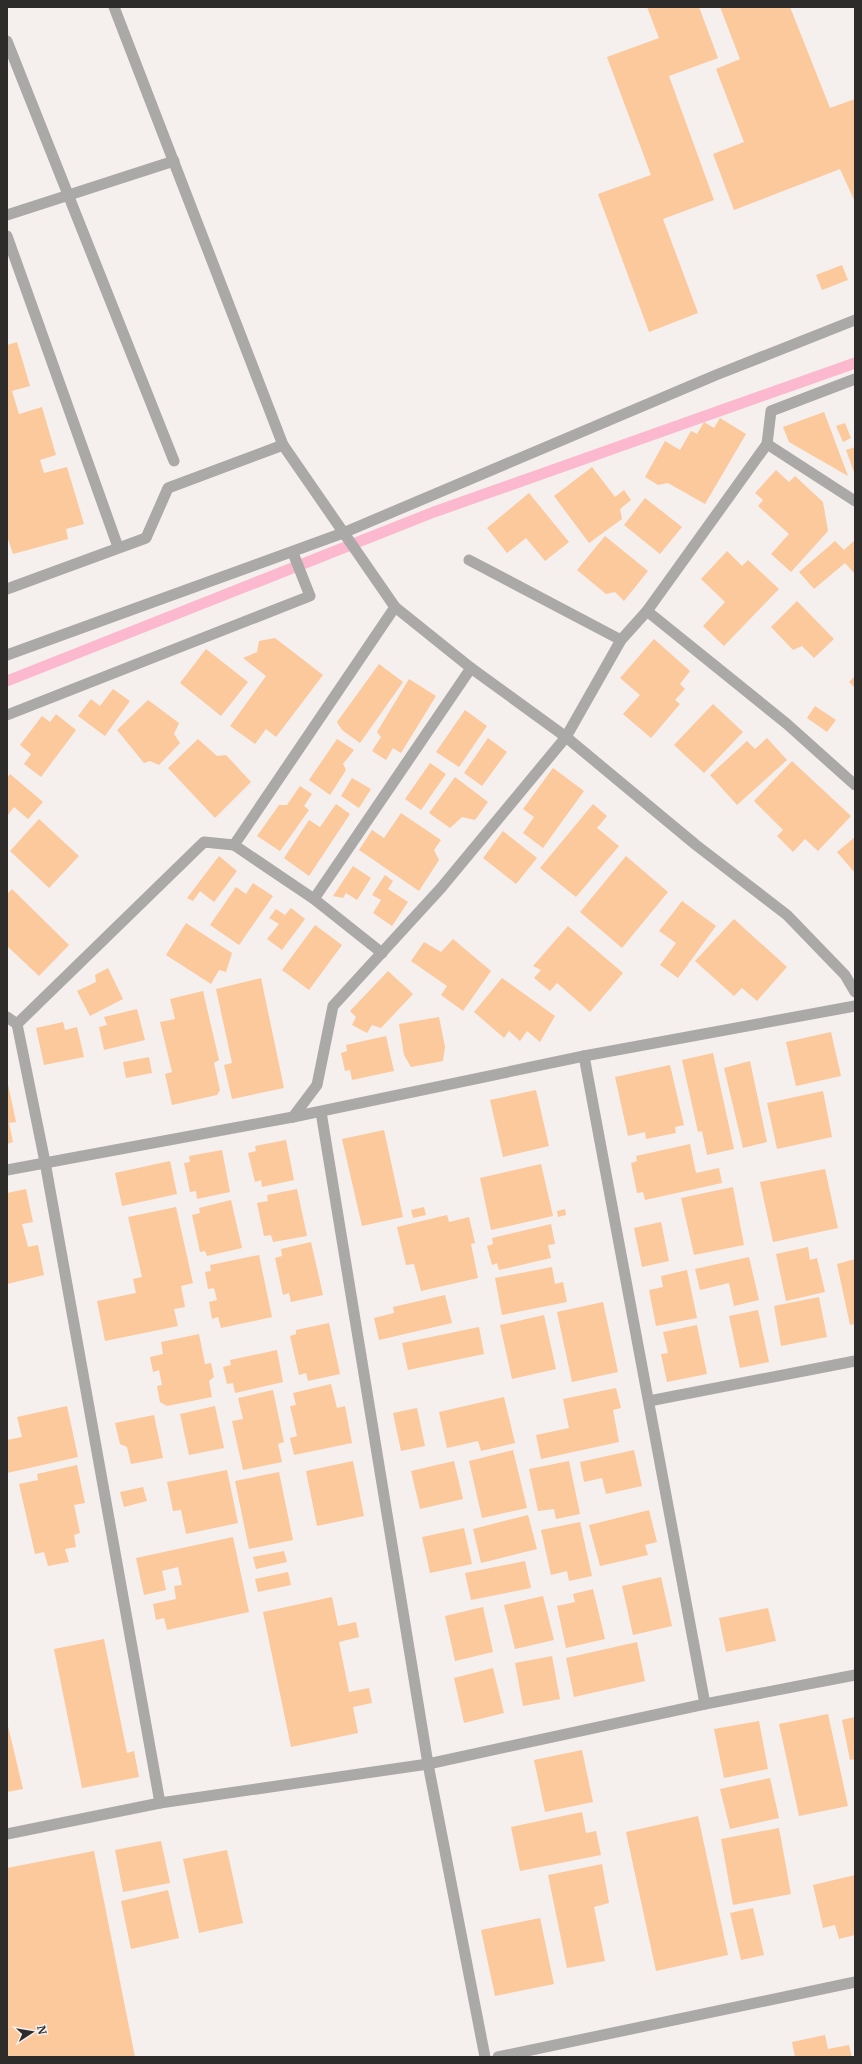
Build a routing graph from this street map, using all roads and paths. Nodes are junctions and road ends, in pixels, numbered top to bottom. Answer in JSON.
{"nodes":[{"id":1,"x":114,"y":7,"type":"edge"},
{"id":2,"x":7,"y":41,"type":"edge"},
{"id":3,"x":174,"y":161,"type":"junction"},
{"id":4,"x":68,"y":195,"type":"junction"},
{"id":5,"x":7,"y":214,"type":"edge"},
{"id":6,"x":7,"y":236,"type":"edge"},
{"id":7,"x":855,"y":320,"type":"edge"},
{"id":8,"x":855,"y":379,"type":"edge"},
{"id":9,"x":767,"y":444,"type":"junction"},
{"id":10,"x":283,"y":445,"type":"junction"},
{"id":11,"x":174,"y":462,"type":"dead end"},
{"id":12,"x":855,"y":501,"type":"edge"},
{"id":13,"x":343,"y":533,"type":"junction"},
{"id":14,"x":118,"y":547,"type":"junction"},
{"id":15,"x":293,"y":552,"type":"junction"},
{"id":16,"x":469,"y":560,"type":"dead end"},
{"id":17,"x":7,"y":589,"type":"edge"},
{"id":18,"x":395,"y":607,"type":"junction"},
{"id":19,"x":647,"y":611,"type":"junction"},
{"id":20,"x":621,"y":640,"type":"junction"},
{"id":21,"x":7,"y":655,"type":"edge"},
{"id":22,"x":471,"y":668,"type":"junction"},
{"id":23,"x":7,"y":715,"type":"edge"},
{"id":24,"x":566,"y":737,"type":"junction"},
{"id":25,"x":855,"y":785,"type":"edge"},
{"id":26,"x":234,"y":845,"type":"junction"},
{"id":27,"x":314,"y":899,"type":"junction"},
{"id":28,"x":382,"y":953,"type":"junction"},
{"id":29,"x":855,"y":992,"type":"edge"},
{"id":30,"x":855,"y":1006,"type":"edge"},
{"id":31,"x":7,"y":1017,"type":"edge"},
{"id":32,"x":16,"y":1024,"type":"junction"},
{"id":33,"x":584,"y":1056,"type":"junction"},
{"id":34,"x":321,"y":1112,"type":"junction"},
{"id":35,"x":293,"y":1117,"type":"junction"},
{"id":36,"x":45,"y":1162,"type":"junction"},
{"id":37,"x":7,"y":1170,"type":"edge"},
{"id":38,"x":855,"y":1361,"type":"edge"},
{"id":39,"x":649,"y":1401,"type":"junction"},
{"id":40,"x":855,"y":1675,"type":"edge"},
{"id":41,"x":705,"y":1704,"type":"junction"},
{"id":42,"x":428,"y":1764,"type":"junction"},
{"id":43,"x":160,"y":1803,"type":"junction"},
{"id":44,"x":7,"y":1834,"type":"edge"},
{"id":45,"x":855,"y":1982,"type":"edge"},
{"id":46,"x":485,"y":2057,"type":"edge"},
{"id":47,"x":498,"y":2057,"type":"edge"}],
"edges":[{"from":1,"to":3,"type":"street"},
{"from":2,"to":4,"type":"street"},
{"from":3,"to":4,"type":"street"},
{"from":3,"to":10,"type":"street"},
{"from":4,"to":5,"type":"street"},
{"from":4,"to":11,"type":"street"},
{"from":6,"to":14,"type":"street"},
{"from":7,"to":13,"type":"street"},
{"from":8,"to":9,"type":"street"},
{"from":9,"to":12,"type":"street"},
{"from":9,"to":19,"type":"street"},
{"from":10,"to":13,"type":"street"},
{"from":10,"to":14,"type":"street"},
{"from":13,"to":15,"type":"street"},
{"from":13,"to":18,"type":"street"},
{"from":14,"to":17,"type":"street"},
{"from":15,"to":21,"type":"street"},
{"from":15,"to":23,"type":"street"},
{"from":16,"to":20,"type":"street"},
{"from":18,"to":22,"type":"street"},
{"from":18,"to":26,"type":"street"},
{"from":19,"to":20,"type":"street"},
{"from":19,"to":25,"type":"street"},
{"from":20,"to":24,"type":"street"},
{"from":22,"to":24,"type":"street"},
{"from":22,"to":27,"type":"street"},
{"from":24,"to":28,"type":"street"},
{"from":24,"to":29,"type":"street"},
{"from":26,"to":27,"type":"street"},
{"from":26,"to":32,"type":"street"},
{"from":27,"to":28,"type":"street"},
{"from":28,"to":35,"type":"street"},
{"from":30,"to":33,"type":"street"},
{"from":31,"to":32,"type":"street"},
{"from":32,"to":36,"type":"street"},
{"from":33,"to":34,"type":"street"},
{"from":33,"to":39,"type":"street"},
{"from":34,"to":35,"type":"street"},
{"from":34,"to":42,"type":"street"},
{"from":35,"to":36,"type":"street"},
{"from":36,"to":37,"type":"street"},
{"from":36,"to":43,"type":"street"},
{"from":38,"to":39,"type":"street"},
{"from":39,"to":41,"type":"street"},
{"from":40,"to":41,"type":"street"},
{"from":41,"to":42,"type":"street"},
{"from":42,"to":43,"type":"street"},
{"from":42,"to":46,"type":"street"},
{"from":43,"to":44,"type":"street"},
{"from":45,"to":47,"type":"street"}]}
